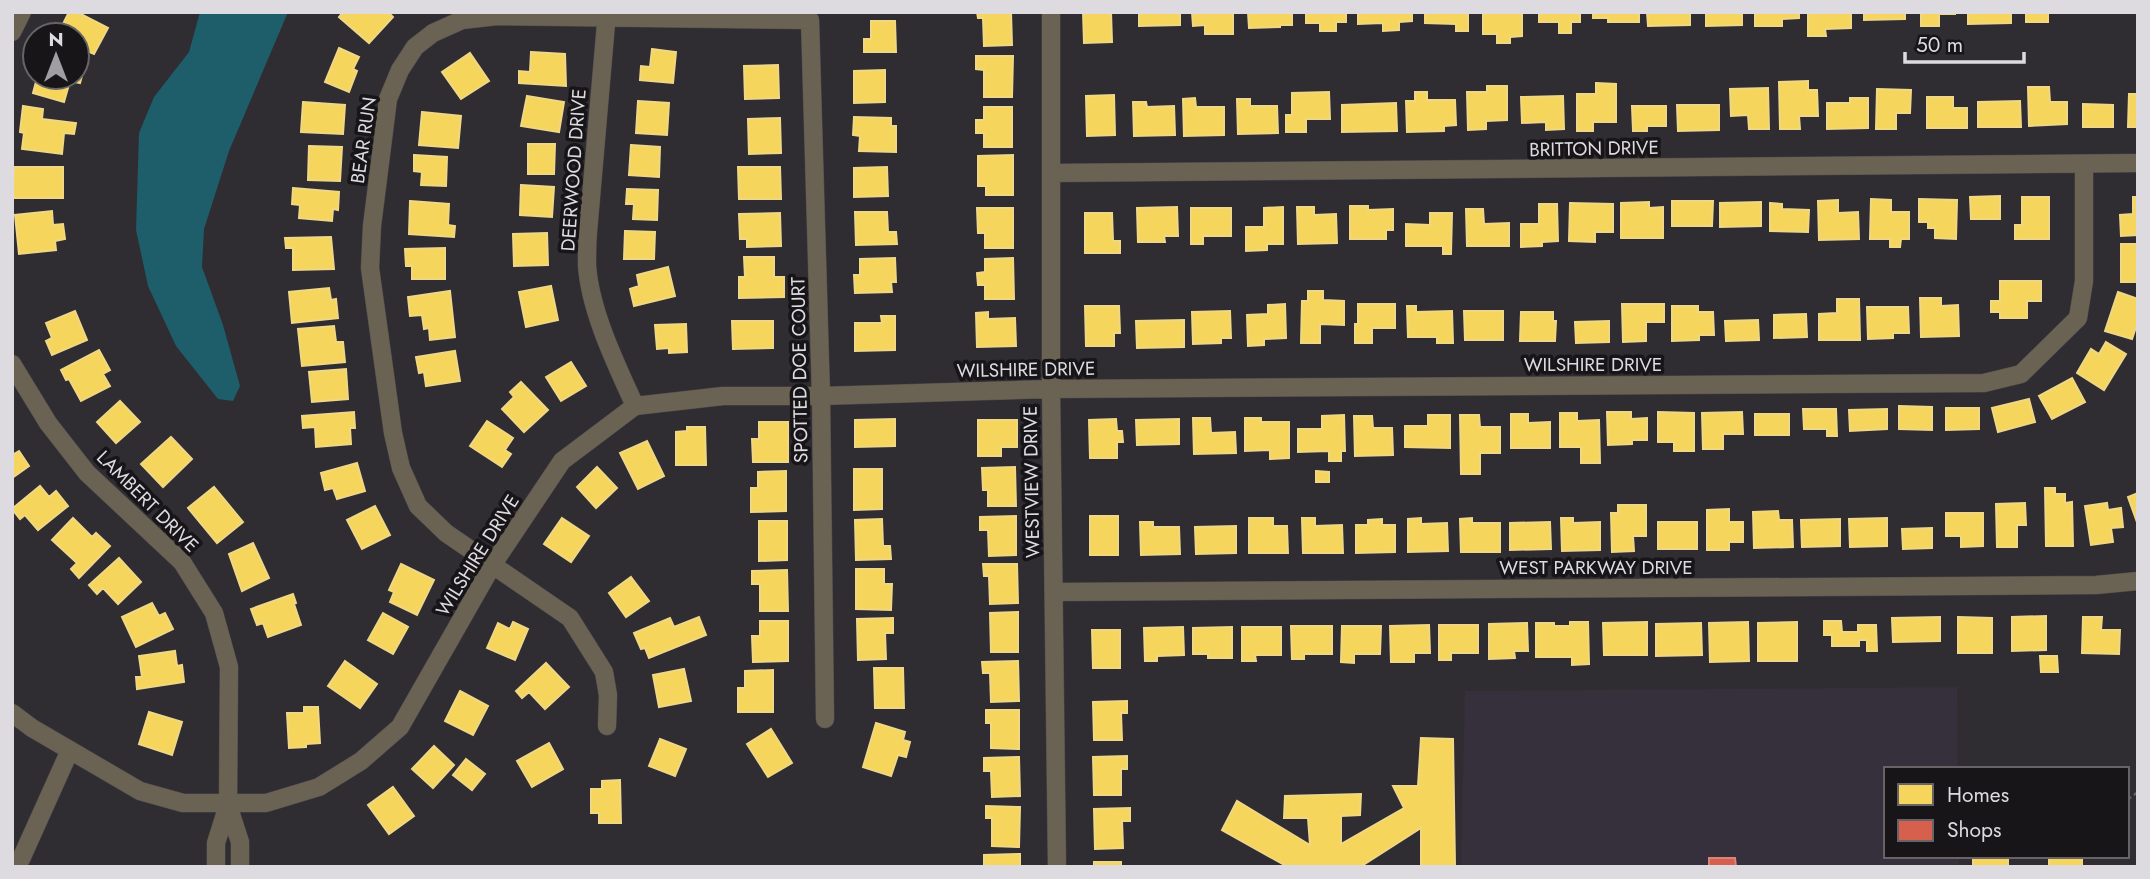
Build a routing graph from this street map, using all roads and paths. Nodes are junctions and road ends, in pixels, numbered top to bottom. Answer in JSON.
{"nodes":[{"id":1,"x":22,"y":12,"type":"edge"},
{"id":2,"x":1051,"y":12,"type":"edge"},
{"id":3,"x":607,"y":15,"type":"edge"},
{"id":4,"x":810,"y":20,"type":"joint"},
{"id":5,"x":12,"y":32,"type":"edge"},
{"id":6,"x":2138,"y":163,"type":"edge"},
{"id":7,"x":2084,"y":164,"type":"junction"},
{"id":8,"x":1051,"y":173,"type":"junction"},
{"id":9,"x":12,"y":364,"type":"edge"},
{"id":10,"x":1051,"y":389,"type":"junction"},
{"id":11,"x":821,"y":396,"type":"junction"},
{"id":12,"x":635,"y":406,"type":"junction"},
{"id":13,"x":493,"y":564,"type":"junction"},
{"id":14,"x":2138,"y":581,"type":"edge"},
{"id":15,"x":1055,"y":592,"type":"junction"},
{"id":16,"x":12,"y":713,"type":"edge"},
{"id":17,"x":825,"y":719,"type":"dead end"},
{"id":18,"x":607,"y":726,"type":"dead end"},
{"id":19,"x":70,"y":750,"type":"junction"},
{"id":20,"x":228,"y":805,"type":"junction"},
{"id":21,"x":15,"y":867,"type":"edge"},
{"id":22,"x":216,"y":867,"type":"edge"},
{"id":23,"x":240,"y":867,"type":"edge"},
{"id":24,"x":1057,"y":867,"type":"edge"}],
"edges":[{"from":1,"to":5,"type":"street"},
{"from":2,"to":8,"type":"street","name":"WESTVIEW DRIVE"},
{"from":3,"to":4,"type":"street","name":"BEAR RUN"},
{"from":3,"to":12,"type":"street","name":"DEERWOOD DRIVE"},
{"from":3,"to":13,"type":"street","name":"BEAR RUN"},
{"from":4,"to":11,"type":"street","name":"SPOTTED DOE COURT"},
{"from":6,"to":7,"type":"street","name":"BRITTON DRIVE"},
{"from":7,"to":8,"type":"street","name":"BRITTON DRIVE"},
{"from":7,"to":10,"type":"street","name":"WILSHIRE DRIVE"},
{"from":8,"to":10,"type":"street","name":"WESTVIEW DRIVE"},
{"from":9,"to":20,"type":"street","name":"LAMBERT DRIVE"},
{"from":10,"to":11,"type":"street","name":"WILSHIRE DRIVE"},
{"from":10,"to":15,"type":"street","name":"WESTVIEW DRIVE"},
{"from":11,"to":12,"type":"street","name":"WILSHIRE DRIVE"},
{"from":11,"to":17,"type":"street","name":"SPOTTED DOE COURT"},
{"from":12,"to":13,"type":"street","name":"WILSHIRE DRIVE"},
{"from":13,"to":18,"type":"street","name":"BEAR RUN"},
{"from":13,"to":20,"type":"street","name":"WILSHIRE DRIVE"},
{"from":14,"to":15,"type":"street","name":"WEST PARKWAY DRIVE"},
{"from":15,"to":24,"type":"street","name":"WESTVIEW DRIVE"},
{"from":16,"to":19,"type":"street","name":"WILSHIRE DRIVE"},
{"from":19,"to":20,"type":"street","name":"WILSHIRE DRIVE"},
{"from":19,"to":21,"type":"street"},
{"from":20,"to":22,"type":"street","name":"LAMBERT DRIVE"},
{"from":20,"to":23,"type":"street","name":"LAMBERT DRIVE"}]}
